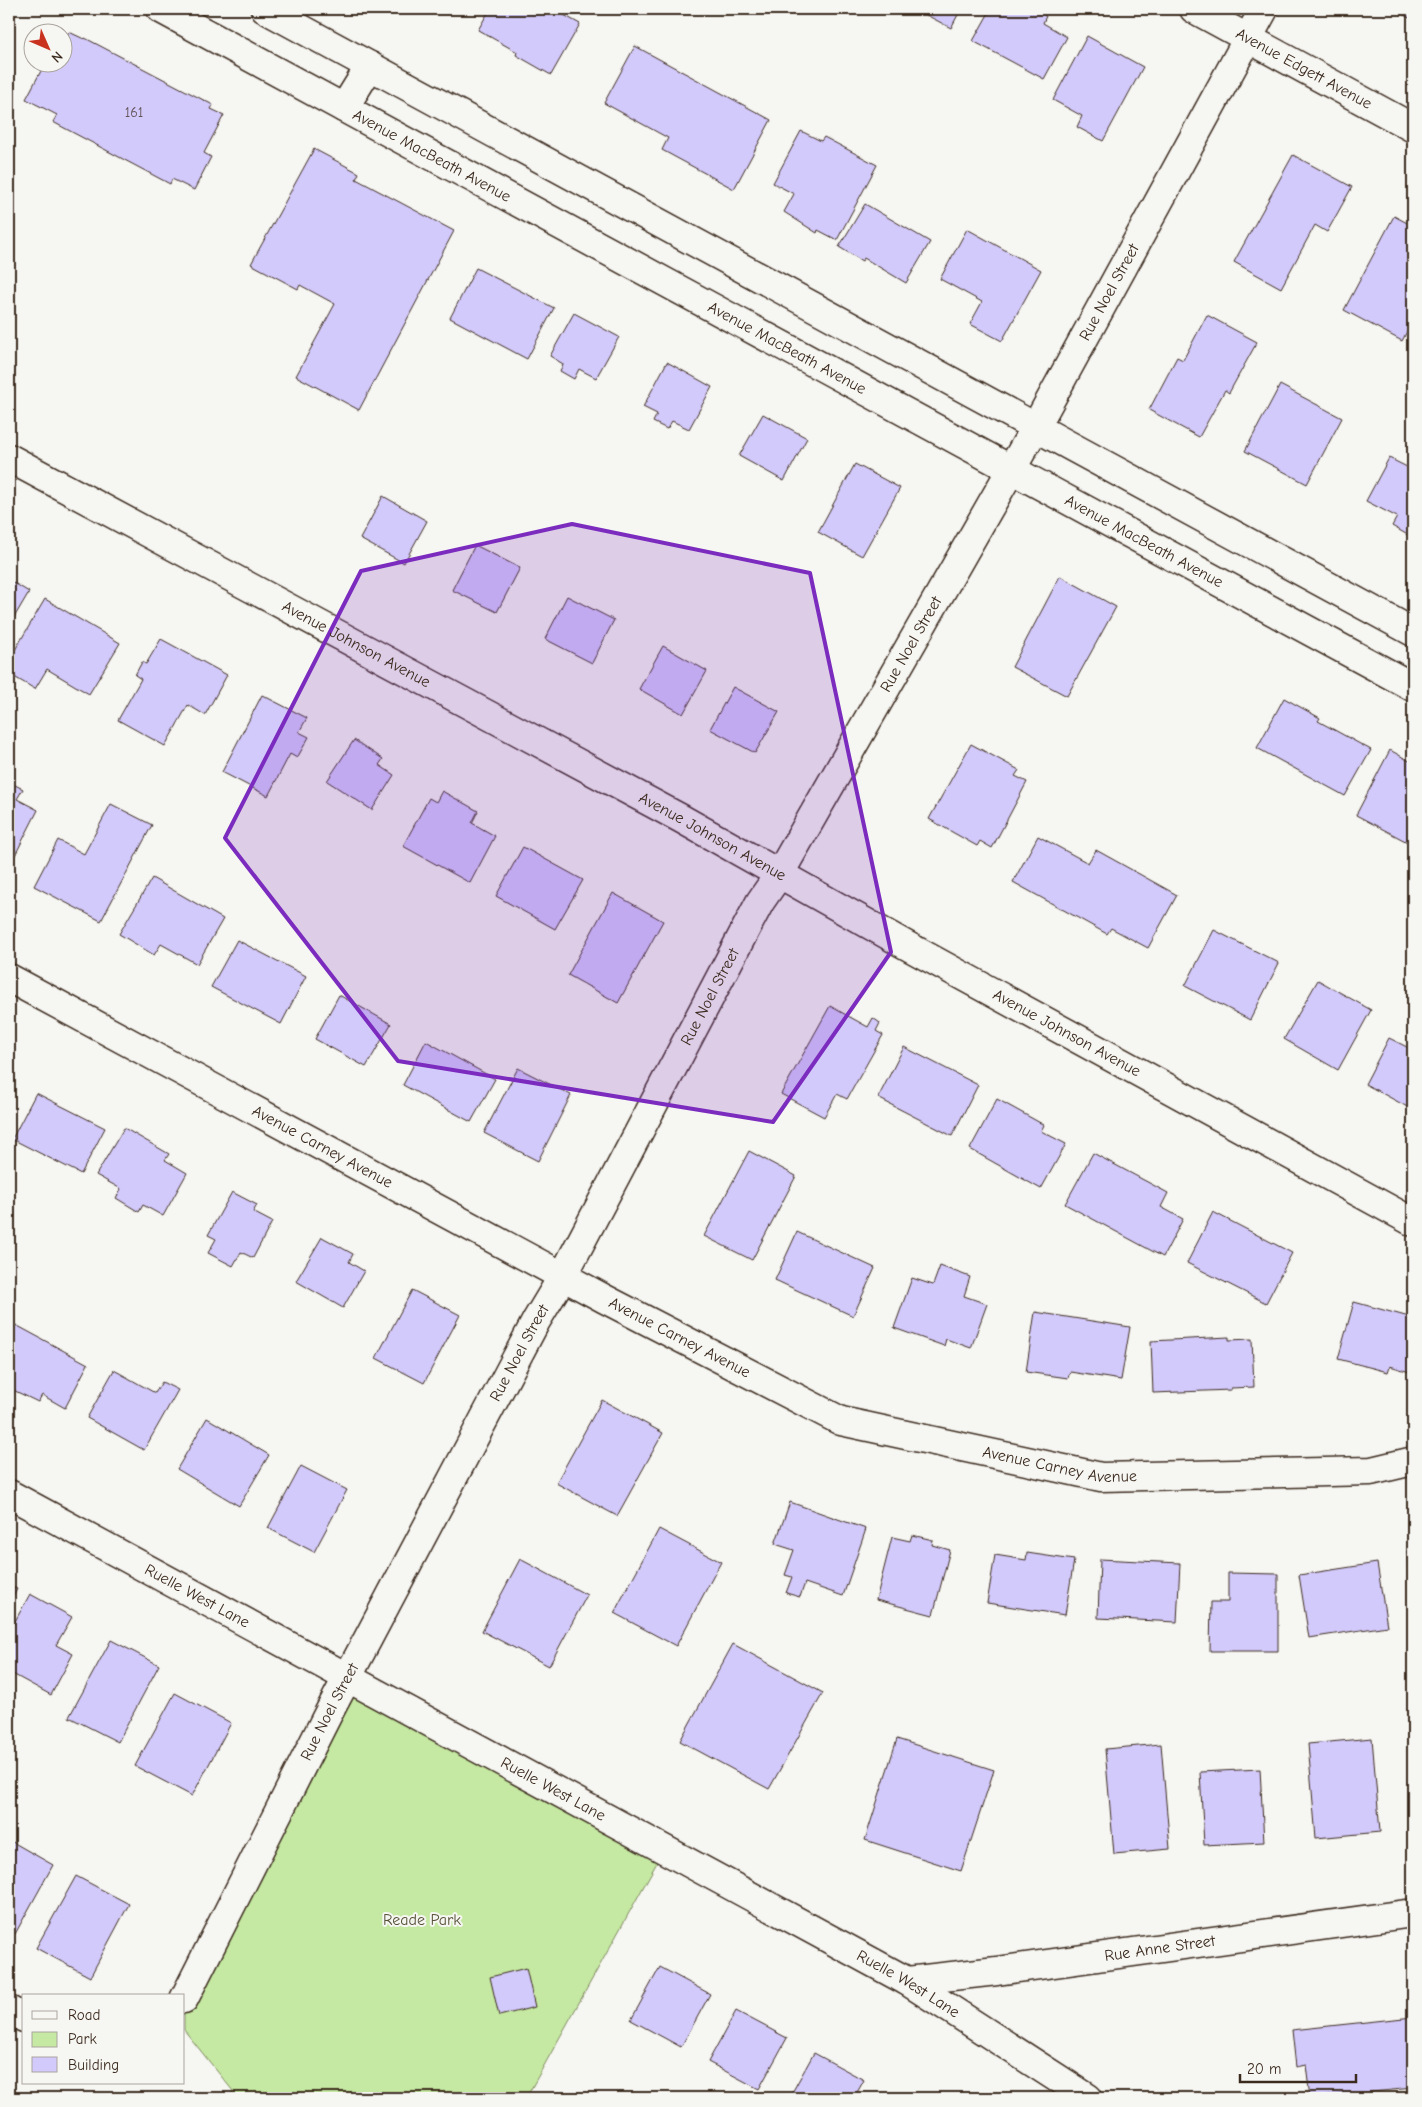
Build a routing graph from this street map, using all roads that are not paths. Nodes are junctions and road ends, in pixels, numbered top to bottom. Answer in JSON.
{"nodes":[{"id":1,"x":161,"y":9,"type":"edge"},
{"id":2,"x":265,"y":9,"type":"edge"},
{"id":3,"x":1194,"y":9,"type":"edge"},
{"id":4,"x":1264,"y":9,"type":"edge"},
{"id":5,"x":1248,"y":38,"type":"junction"},
{"id":6,"x":370,"y":66,"type":"junction"},
{"id":7,"x":344,"y":108,"type":"junction"},
{"id":8,"x":1413,"y":128,"type":"edge"},
{"id":9,"x":1035,"y":428,"type":"junction"},
{"id":10,"x":9,"y":458,"type":"edge"},
{"id":11,"x":1011,"y":470,"type":"junction"},
{"id":12,"x":1413,"y":632,"type":"edge"},
{"id":13,"x":1413,"y":687,"type":"edge"},
{"id":14,"x":780,"y":873,"type":"junction"},
{"id":15,"x":9,"y":978,"type":"edge"},
{"id":16,"x":1413,"y":1222,"type":"edge"},
{"id":17,"x":563,"y":1276,"type":"junction"},
{"id":18,"x":1413,"y":1461,"type":"edge"},
{"id":19,"x":9,"y":1494,"type":"edge"},
{"id":20,"x":347,"y":1678,"type":"junction"},
{"id":21,"x":1413,"y":1913,"type":"edge"},
{"id":22,"x":907,"y":1981,"type":"junction"},
{"id":23,"x":185,"y":1997,"type":"edge"},
{"id":24,"x":9,"y":2010,"type":"edge"},
{"id":25,"x":22,"y":2017,"type":"edge"},
{"id":26,"x":1088,"y":2098,"type":"edge"}],
"edges":[{"from":1,"to":7,"type":"street","name":"Avenue MacBeath Avenue"},
{"from":2,"to":6,"type":"street"},
{"from":3,"to":5,"type":"street","name":"Avenue Edgett Avenue"},
{"from":4,"to":5,"type":"street","name":"Rue Noel Street"},
{"from":5,"to":8,"type":"street","name":"Avenue Edgett Avenue"},
{"from":5,"to":9,"type":"street","name":"Rue Noel Street"},
{"from":6,"to":7,"type":"street"},
{"from":6,"to":9,"type":"street"},
{"from":7,"to":11,"type":"street","name":"Avenue MacBeath Avenue"},
{"from":9,"to":11,"type":"street","name":"Rue Noel Street"},
{"from":9,"to":12,"type":"street"},
{"from":10,"to":14,"type":"street","name":"Avenue Johnson Avenue"},
{"from":11,"to":13,"type":"street","name":"Avenue MacBeath Avenue"},
{"from":11,"to":14,"type":"street","name":"Rue Noel Street"},
{"from":14,"to":16,"type":"street","name":"Avenue Johnson Avenue"},
{"from":14,"to":17,"type":"street","name":"Rue Noel Street"},
{"from":15,"to":17,"type":"street","name":"Avenue Carney Avenue"},
{"from":17,"to":18,"type":"street","name":"Avenue Carney Avenue"},
{"from":17,"to":20,"type":"street","name":"Rue Noel Street"},
{"from":19,"to":20,"type":"street","name":"Ruelle West Lane"},
{"from":20,"to":22,"type":"street","name":"Ruelle West Lane"},
{"from":20,"to":23,"type":"street","name":"Rue Noel Street"},
{"from":21,"to":22,"type":"street","name":"Rue Anne Street"},
{"from":22,"to":26,"type":"street","name":"Ruelle West Lane"},
{"from":24,"to":25,"type":"street"}]}
